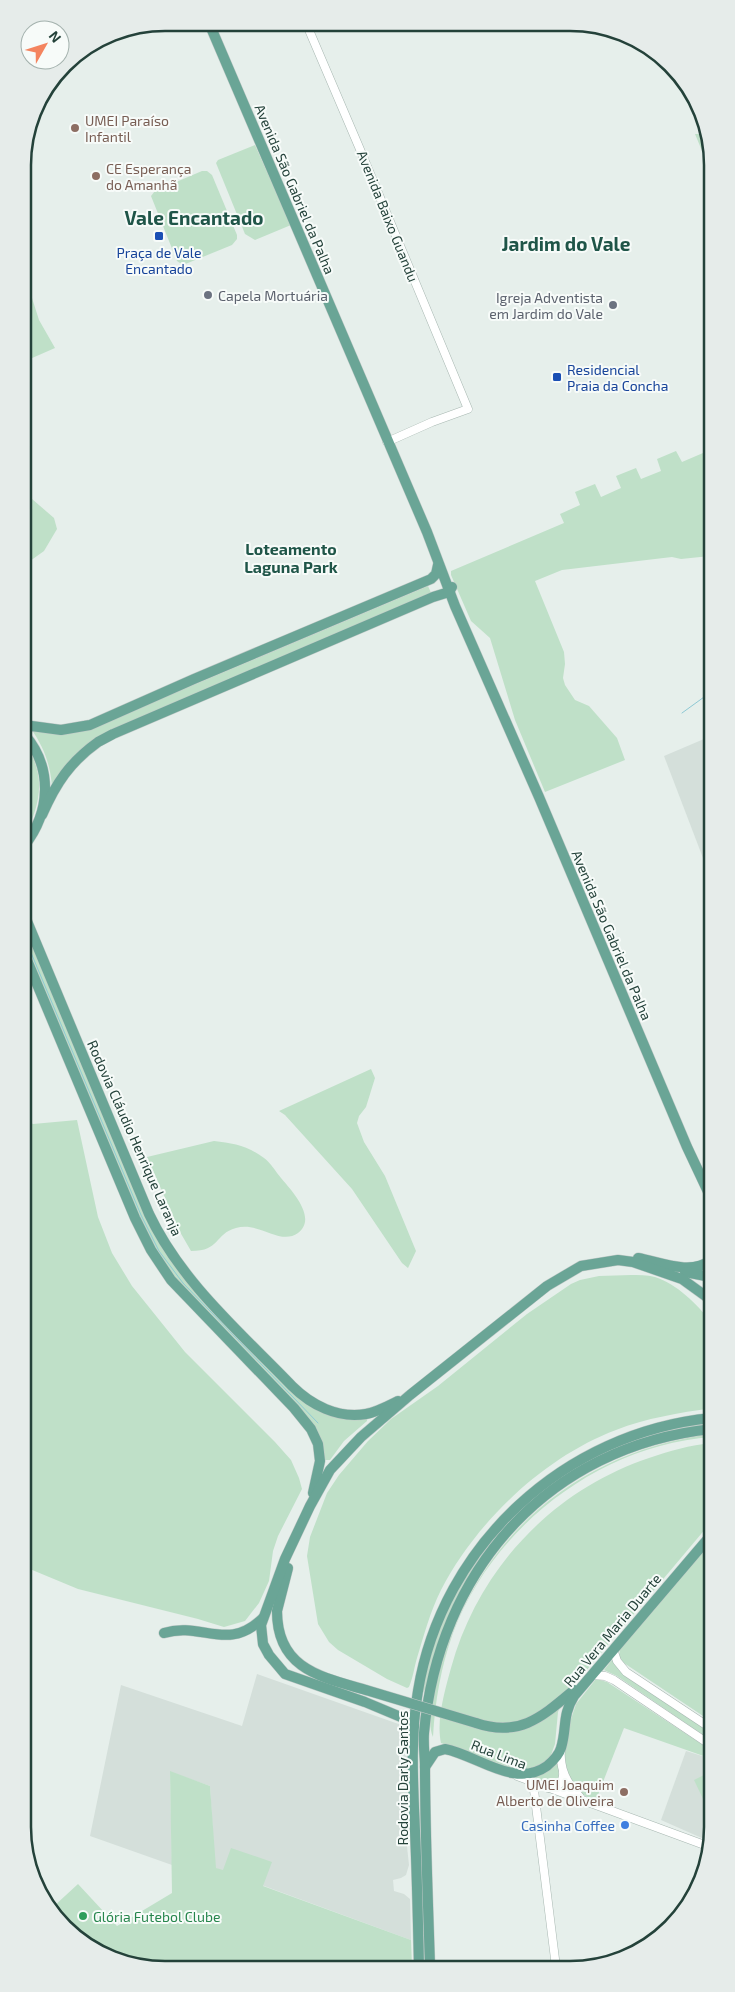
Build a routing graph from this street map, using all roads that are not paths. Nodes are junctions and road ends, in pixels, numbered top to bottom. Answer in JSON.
{"nodes":[{"id":1,"x":213,"y":32,"type":"edge"},
{"id":2,"x":310,"y":32,"type":"edge"},
{"id":3,"x":387,"y":442,"type":"junction"},
{"id":4,"x":427,"y":532,"type":"junction"},
{"id":5,"x":438,"y":565,"type":"junction"},
{"id":6,"x":451,"y":589,"type":"junction"},
{"id":7,"x":32,"y":727,"type":"edge"},
{"id":8,"x":32,"y":745,"type":"edge"},
{"id":9,"x":42,"y":815,"type":"junction"},
{"id":10,"x":32,"y":837,"type":"edge"},
{"id":11,"x":32,"y":932,"type":"edge"},
{"id":12,"x":32,"y":971,"type":"edge"},
{"id":13,"x":703,"y":1182,"type":"edge"},
{"id":14,"x":590,"y":1264,"type":"junction"},
{"id":15,"x":703,"y":1265,"type":"edge"},
{"id":16,"x":656,"y":1269,"type":"junction"},
{"id":17,"x":703,"y":1275,"type":"edge"},
{"id":18,"x":703,"y":1294,"type":"edge"},
{"id":19,"x":410,"y":1395,"type":"junction"},
{"id":20,"x":703,"y":1419,"type":"edge"},
{"id":21,"x":703,"y":1430,"type":"edge"},
{"id":22,"x":310,"y":1506,"type":"junction"},
{"id":23,"x":294,"y":1538,"type":"junction"},
{"id":24,"x":703,"y":1545,"type":"edge"},
{"id":25,"x":263,"y":1618,"type":"junction"},
{"id":26,"x":164,"y":1633,"type":"dead end"},
{"id":27,"x":613,"y":1649,"type":"junction"},
{"id":28,"x":592,"y":1675,"type":"junction"},
{"id":29,"x":703,"y":1723,"type":"edge"},
{"id":30,"x":414,"y":1726,"type":"junction"},
{"id":31,"x":424,"y":1735,"type":"junction"},
{"id":32,"x":703,"y":1740,"type":"edge"},
{"id":33,"x":562,"y":1747,"type":"junction"},
{"id":34,"x":446,"y":1749,"type":"junction"},
{"id":35,"x":425,"y":1767,"type":"junction"},
{"id":36,"x":564,"y":1772,"type":"junction"},
{"id":37,"x":510,"y":1773,"type":"junction"},
{"id":38,"x":532,"y":1782,"type":"junction"},
{"id":39,"x":548,"y":1788,"type":"junction"},
{"id":40,"x":584,"y":1800,"type":"junction"},
{"id":41,"x":703,"y":1844,"type":"edge"},
{"id":42,"x":419,"y":1961,"type":"edge"},
{"id":43,"x":430,"y":1961,"type":"edge"},
{"id":44,"x":555,"y":1961,"type":"edge"}],
"edges":[{"from":1,"to":3,"type":"main road","name":"Avenida São Gabriel da Palha"},
{"from":2,"to":3,"type":"street","name":"Avenida Baixo Guandu"},
{"from":3,"to":4,"type":"main road","name":"Avenida São Gabriel da Palha"},
{"from":4,"to":5,"type":"main road","name":"Avenida São Gabriel da Palha"},
{"from":4,"to":6,"type":"main road","name":"Avenida São Gabriel da Palha"},
{"from":5,"to":6,"type":"main road","name":"Avenida São Gabriel da Palha"},
{"from":5,"to":7,"type":"main road"},
{"from":6,"to":9,"type":"main road"},
{"from":6,"to":13,"type":"main road","name":"Avenida São Gabriel da Palha"},
{"from":8,"to":9,"type":"main road"},
{"from":9,"to":10,"type":"main road"},
{"from":11,"to":19,"type":"main road","name":"Rodovia Cláudio Henrique Laranja"},
{"from":12,"to":22,"type":"main road","name":"Rodovia Cláudio Henrique Laranja"},
{"from":14,"to":15,"type":"main road"},
{"from":14,"to":16,"type":"main road"},
{"from":14,"to":19,"type":"main road"},
{"from":16,"to":17,"type":"main road"},
{"from":16,"to":18,"type":"main road"},
{"from":19,"to":22,"type":"main road"},
{"from":20,"to":30,"type":"main road","name":"Rodovia Darly Santos"},
{"from":21,"to":31,"type":"main road","name":"Rodovia Darly Santos"},
{"from":22,"to":23,"type":"main road"},
{"from":23,"to":25,"type":"main road"},
{"from":23,"to":28,"type":"main road","bridge":true},
{"from":24,"to":27,"type":"main road","name":"Rua Vera Maria Duarte"},
{"from":25,"to":26,"type":"main road"},
{"from":25,"to":30,"type":"main road"},
{"from":27,"to":28,"type":"main road","name":"Rua Vera Maria Duarte"},
{"from":27,"to":29,"type":"street"},
{"from":28,"to":32,"type":"street"},
{"from":28,"to":33,"type":"main road","name":"Rua Vera Maria Duarte"},
{"from":30,"to":42,"type":"main road","name":"Rodovia Darly Santos"},
{"from":31,"to":34,"type":"main road","name":"Rua Lima"},
{"from":31,"to":35,"type":"main road","name":"Rodovia Darly Santos"},
{"from":33,"to":36,"type":"street","name":"Rua Vera Maria Duarte"},
{"from":33,"to":37,"type":"main road"},
{"from":34,"to":35,"type":"main road"},
{"from":34,"to":37,"type":"main road","name":"Rua Lima"},
{"from":35,"to":43,"type":"main road","name":"Rodovia Darly Santos"},
{"from":36,"to":39,"type":"street"},
{"from":36,"to":40,"type":"street","name":"Rua Vera Maria Duarte"},
{"from":37,"to":38,"type":"street","name":"Rua Lima"},
{"from":38,"to":39,"type":"street","name":"Rua Lima"},
{"from":38,"to":44,"type":"street"},
{"from":39,"to":40,"type":"street","name":"Rua Lima"},
{"from":40,"to":41,"type":"street","name":"Rua Lima"}]}
